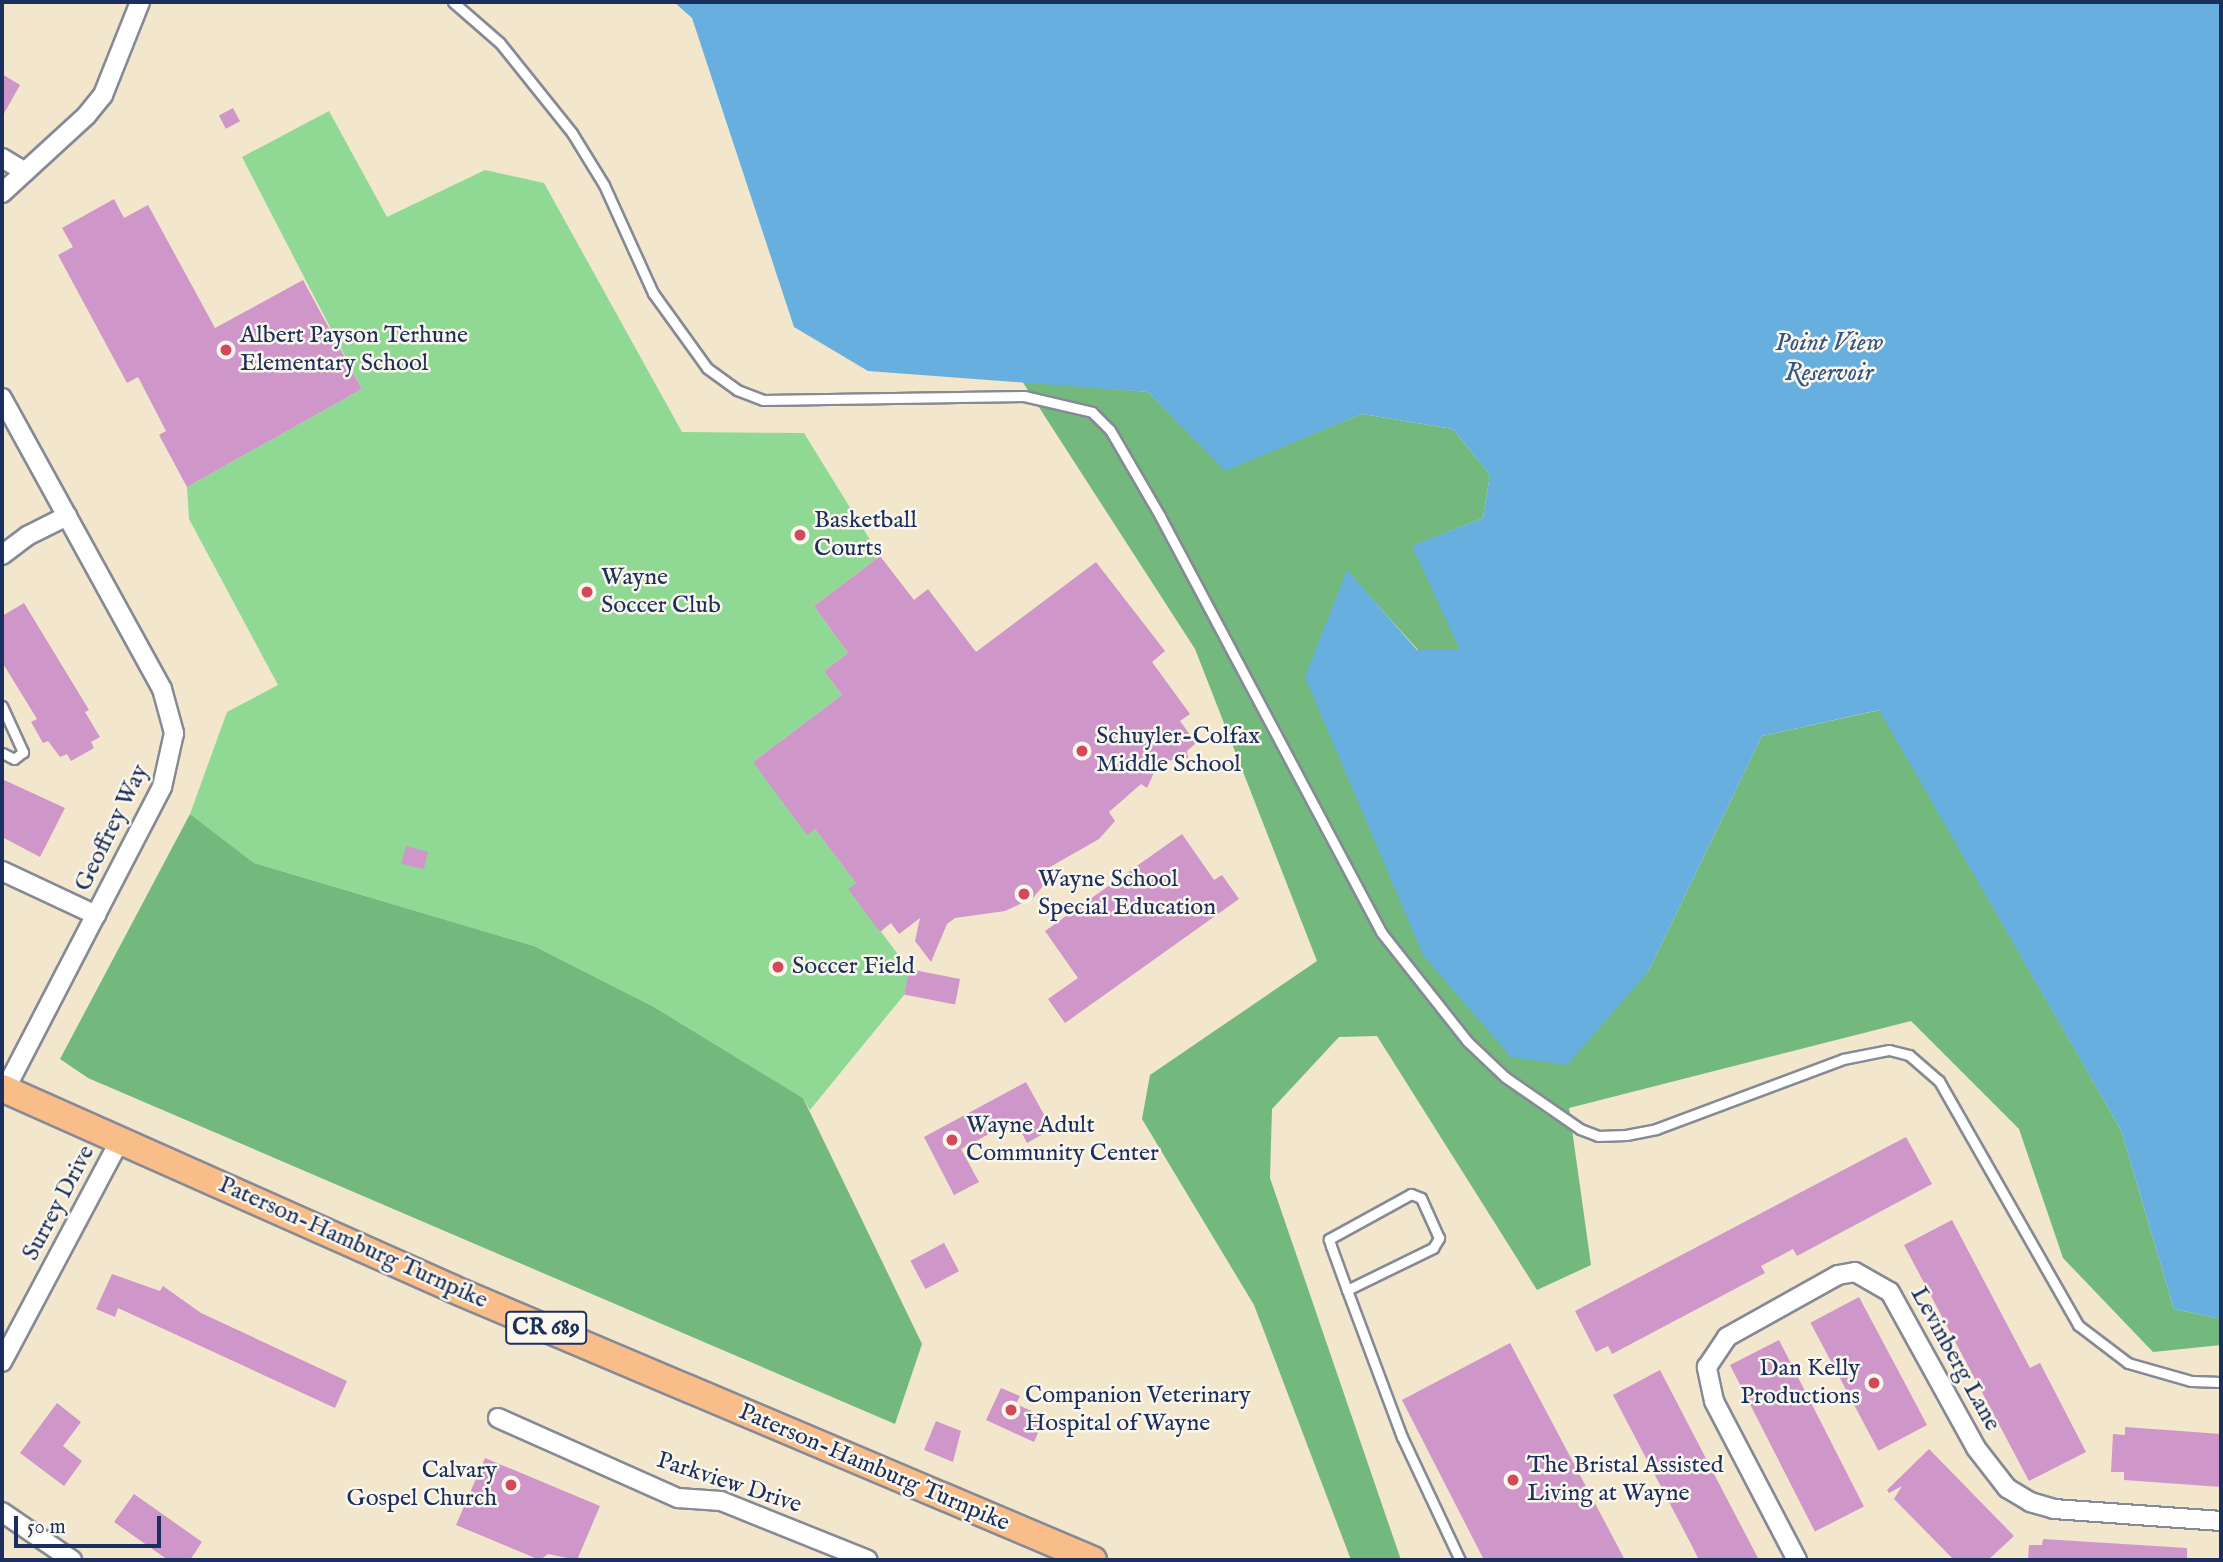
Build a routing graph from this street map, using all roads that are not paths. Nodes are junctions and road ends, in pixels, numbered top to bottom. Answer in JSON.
{"nodes":[{"id":1,"x":140,"y":2,"type":"edge"},
{"id":2,"x":453,"y":2,"type":"edge"},
{"id":3,"x":2,"y":158,"type":"edge"},
{"id":4,"x":25,"y":172,"type":"junction"},
{"id":5,"x":2,"y":193,"type":"edge"},
{"id":6,"x":2,"y":398,"type":"edge"},
{"id":7,"x":67,"y":516,"type":"junction"},
{"id":8,"x":2,"y":555,"type":"edge"},
{"id":9,"x":2,"y":706,"type":"edge"},
{"id":10,"x":2,"y":752,"type":"edge"},
{"id":11,"x":2,"y":871,"type":"edge"},
{"id":12,"x":96,"y":915,"type":"junction"},
{"id":13,"x":3,"y":1089,"type":"edge"},
{"id":14,"x":120,"y":1140,"type":"junction"},
{"id":15,"x":1347,"y":1290,"type":"junction"},
{"id":16,"x":2,"y":1362,"type":"edge"},
{"id":17,"x":2221,"y":1382,"type":"edge"},
{"id":18,"x":498,"y":1418,"type":"dead end"},
{"id":19,"x":2,"y":1512,"type":"edge"},
{"id":20,"x":2221,"y":1521,"type":"edge"},
{"id":21,"x":72,"y":1560,"type":"edge"},
{"id":22,"x":868,"y":1560,"type":"edge"},
{"id":23,"x":1093,"y":1560,"type":"edge"},
{"id":24,"x":1460,"y":1560,"type":"edge"},
{"id":25,"x":1797,"y":1560,"type":"edge"}],
"edges":[{"from":1,"to":4,"type":"street"},
{"from":2,"to":17,"type":"lane"},
{"from":3,"to":4,"type":"street"},
{"from":4,"to":5,"type":"street"},
{"from":6,"to":7,"type":"street","name":"Geoffrey Way"},
{"from":7,"to":8,"type":"street"},
{"from":7,"to":12,"type":"street","name":"Geoffrey Way"},
{"from":9,"to":10,"type":"lane"},
{"from":11,"to":12,"type":"street"},
{"from":12,"to":13,"type":"street","name":"Geoffrey Way"},
{"from":13,"to":14,"type":"main road","name":"Paterson-Hamburg Turnpike","number":"CR 689"},
{"from":14,"to":16,"type":"street","name":"Surrey Drive"},
{"from":14,"to":23,"type":"main road","name":"Paterson-Hamburg Turnpike","number":"CR 689"},
{"from":15,"to":15,"type":"lane"},
{"from":15,"to":24,"type":"lane"},
{"from":18,"to":22,"type":"street","name":"Parkview Drive"},
{"from":19,"to":21,"type":"street"},
{"from":20,"to":25,"type":"street","name":"Levinberg Lane"}]}
